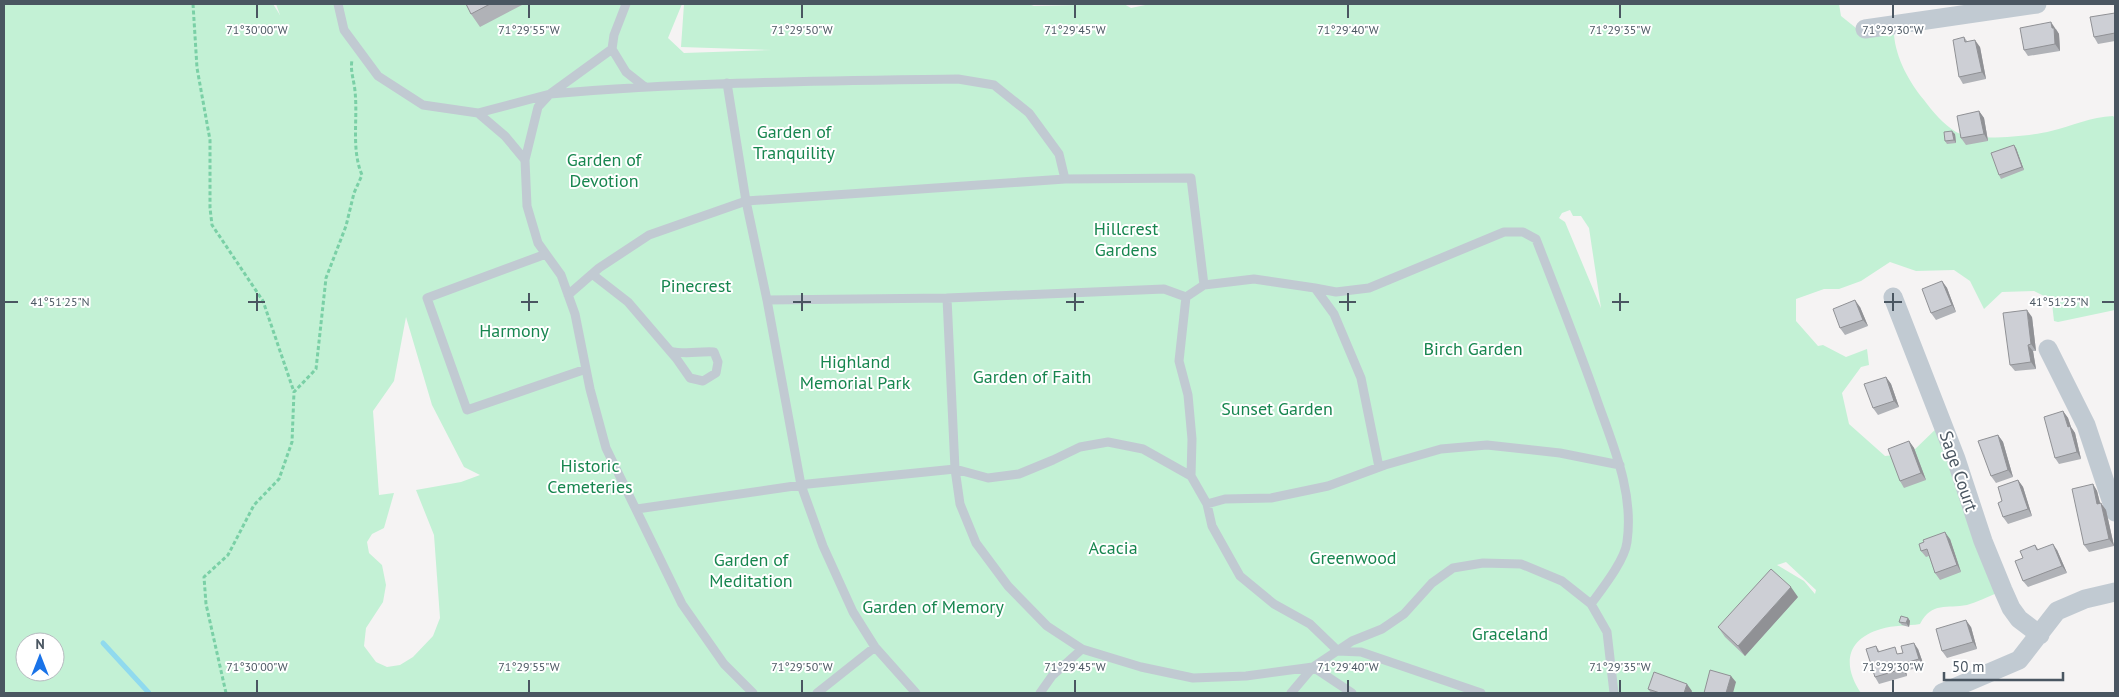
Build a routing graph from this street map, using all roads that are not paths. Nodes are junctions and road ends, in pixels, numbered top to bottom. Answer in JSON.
{"nodes":[{"id":1,"x":338,"y":4,"type":"edge"},
{"id":2,"x":626,"y":4,"type":"edge"},
{"id":3,"x":2037,"y":4,"type":"edge"},
{"id":4,"x":1865,"y":29,"type":"dead end"},
{"id":5,"x":612,"y":49,"type":"junction"},
{"id":6,"x":727,"y":83,"type":"junction"},
{"id":7,"x":644,"y":88,"type":"junction"},
{"id":8,"x":550,"y":94,"type":"junction"},
{"id":9,"x":478,"y":113,"type":"junction"},
{"id":10,"x":525,"y":160,"type":"junction"},
{"id":11,"x":1065,"y":179,"type":"junction"},
{"id":12,"x":746,"y":201,"type":"junction"},
{"id":13,"x":546,"y":254,"type":"junction"},
{"id":14,"x":592,"y":274,"type":"junction"},
{"id":15,"x":1204,"y":285,"type":"junction"},
{"id":16,"x":1315,"y":288,"type":"junction"},
{"id":17,"x":568,"y":295,"type":"junction"},
{"id":18,"x":1186,"y":297,"type":"junction"},
{"id":19,"x":1894,"y":297,"type":"dead end"},
{"id":20,"x":947,"y":298,"type":"junction"},
{"id":21,"x":767,"y":300,"type":"junction"},
{"id":22,"x":2048,"y":349,"type":"dead end"},
{"id":23,"x":670,"y":352,"type":"junction"},
{"id":24,"x":586,"y":369,"type":"junction"},
{"id":25,"x":1620,"y":465,"type":"junction"},
{"id":26,"x":1379,"y":467,"type":"junction"},
{"id":27,"x":955,"y":469,"type":"junction"},
{"id":28,"x":1191,"y":476,"type":"junction"},
{"id":29,"x":801,"y":485,"type":"junction"},
{"id":30,"x":1207,"y":504,"type":"junction"},
{"id":31,"x":638,"y":509,"type":"junction"},
{"id":32,"x":2115,"y":512,"type":"edge"},
{"id":33,"x":2115,"y":592,"type":"edge"},
{"id":34,"x":1591,"y":604,"type":"junction"},
{"id":35,"x":2040,"y":635,"type":"junction"},
{"id":36,"x":876,"y":647,"type":"junction"},
{"id":37,"x":1082,"y":649,"type":"junction"},
{"id":38,"x":1338,"y":651,"type":"junction"},
{"id":39,"x":1313,"y":667,"type":"junction"},
{"id":40,"x":753,"y":693,"type":"edge"},
{"id":41,"x":817,"y":693,"type":"edge"},
{"id":42,"x":916,"y":693,"type":"edge"},
{"id":43,"x":1040,"y":693,"type":"edge"},
{"id":44,"x":1291,"y":693,"type":"edge"},
{"id":45,"x":1352,"y":693,"type":"edge"},
{"id":46,"x":1481,"y":693,"type":"edge"},
{"id":47,"x":1614,"y":693,"type":"edge"},
{"id":48,"x":1942,"y":693,"type":"edge"}],
"edges":[{"from":1,"to":9,"type":"lane"},
{"from":2,"to":5,"type":"lane"},
{"from":3,"to":4,"type":"street"},
{"from":5,"to":7,"type":"lane"},
{"from":5,"to":8,"type":"lane"},
{"from":6,"to":7,"type":"lane"},
{"from":6,"to":11,"type":"lane"},
{"from":6,"to":12,"type":"lane"},
{"from":7,"to":8,"type":"lane"},
{"from":8,"to":9,"type":"lane"},
{"from":8,"to":10,"type":"lane"},
{"from":9,"to":10,"type":"lane"},
{"from":10,"to":13,"type":"lane"},
{"from":11,"to":12,"type":"lane"},
{"from":11,"to":15,"type":"lane"},
{"from":12,"to":14,"type":"lane"},
{"from":12,"to":21,"type":"lane"},
{"from":13,"to":17,"type":"lane"},
{"from":13,"to":24,"type":"lane"},
{"from":14,"to":17,"type":"lane"},
{"from":14,"to":23,"type":"lane"},
{"from":15,"to":16,"type":"lane"},
{"from":15,"to":18,"type":"lane"},
{"from":16,"to":25,"type":"lane"},
{"from":16,"to":26,"type":"lane"},
{"from":17,"to":24,"type":"lane"},
{"from":18,"to":20,"type":"lane"},
{"from":18,"to":28,"type":"lane"},
{"from":19,"to":35,"type":"street","name":"Sage Court"},
{"from":20,"to":21,"type":"lane"},
{"from":20,"to":27,"type":"lane"},
{"from":21,"to":29,"type":"lane"},
{"from":22,"to":32,"type":"street"},
{"from":23,"to":23,"type":"lane"},
{"from":24,"to":31,"type":"lane"},
{"from":25,"to":26,"type":"lane"},
{"from":25,"to":34,"type":"lane"},
{"from":26,"to":30,"type":"lane"},
{"from":27,"to":28,"type":"lane"},
{"from":27,"to":29,"type":"lane"},
{"from":27,"to":37,"type":"lane"},
{"from":28,"to":30,"type":"lane"},
{"from":29,"to":31,"type":"lane"},
{"from":29,"to":36,"type":"lane"},
{"from":30,"to":38,"type":"lane"},
{"from":31,"to":40,"type":"lane"},
{"from":33,"to":35,"type":"street"},
{"from":34,"to":38,"type":"lane"},
{"from":34,"to":47,"type":"lane"},
{"from":35,"to":48,"type":"street"},
{"from":36,"to":41,"type":"lane"},
{"from":36,"to":42,"type":"lane"},
{"from":37,"to":39,"type":"lane"},
{"from":37,"to":43,"type":"lane"},
{"from":38,"to":39,"type":"lane"},
{"from":38,"to":46,"type":"lane"},
{"from":39,"to":44,"type":"lane"},
{"from":39,"to":45,"type":"lane"}]}
